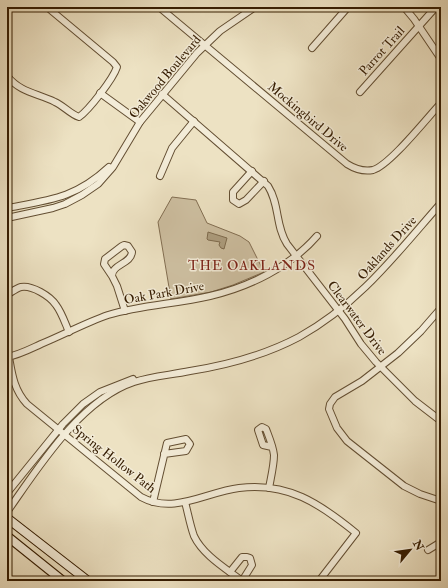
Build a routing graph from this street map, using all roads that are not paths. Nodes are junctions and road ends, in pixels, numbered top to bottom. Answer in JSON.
{"nodes":[{"id":1,"x":47,"y":7,"type":"edge"},
{"id":2,"x":160,"y":7,"type":"edge"},
{"id":3,"x":255,"y":7,"type":"edge"},
{"id":4,"x":348,"y":7,"type":"edge"},
{"id":5,"x":404,"y":7,"type":"edge"},
{"id":6,"x":436,"y":7,"type":"edge"},
{"id":7,"x":419,"y":26,"type":"junction"},
{"id":8,"x":205,"y":45,"type":"junction"},
{"id":9,"x":312,"y":48,"type":"dead end"},
{"id":10,"x":441,"y":59,"type":"edge"},
{"id":11,"x":7,"y":76,"type":"edge"},
{"id":12,"x":360,"y":92,"type":"dead end"},
{"id":13,"x":100,"y":93,"type":"junction"},
{"id":14,"x":162,"y":94,"type":"junction"},
{"id":15,"x":441,"y":103,"type":"edge"},
{"id":16,"x":194,"y":121,"type":"junction"},
{"id":17,"x":140,"y":122,"type":"junction"},
{"id":18,"x":120,"y":155,"type":"junction"},
{"id":19,"x":252,"y":171,"type":"junction"},
{"id":20,"x":160,"y":176,"type":"dead end"},
{"id":21,"x":264,"y":181,"type":"junction"},
{"id":22,"x":441,"y":203,"type":"edge"},
{"id":23,"x":7,"y":208,"type":"edge"},
{"id":24,"x":7,"y":218,"type":"edge"},
{"id":25,"x":317,"y":236,"type":"dead end"},
{"id":26,"x":296,"y":255,"type":"junction"},
{"id":27,"x":112,"y":276,"type":"junction"},
{"id":28,"x":10,"y":293,"type":"dead end"},
{"id":29,"x":441,"y":308,"type":"edge"},
{"id":30,"x":125,"y":311,"type":"junction"},
{"id":31,"x":339,"y":311,"type":"junction"},
{"id":32,"x":69,"y":332,"type":"junction"},
{"id":33,"x":8,"y":357,"type":"edge"},
{"id":34,"x":381,"y":367,"type":"junction"},
{"id":35,"x":170,"y":374,"type":"junction"},
{"id":36,"x":441,"y":421,"type":"edge"},
{"id":37,"x":59,"y":430,"type":"junction"},
{"id":38,"x":65,"y":435,"type":"junction"},
{"id":39,"x":272,"y":447,"type":"dead end"},
{"id":40,"x":164,"y":454,"type":"dead end"},
{"id":41,"x":269,"y":488,"type":"junction"},
{"id":42,"x":7,"y":493,"type":"edge"},
{"id":43,"x":441,"y":501,"type":"edge"},
{"id":44,"x":153,"y":502,"type":"junction"},
{"id":45,"x":185,"y":502,"type":"junction"},
{"id":46,"x":7,"y":512,"type":"edge"},
{"id":47,"x":7,"y":518,"type":"edge"},
{"id":48,"x":7,"y":536,"type":"edge"},
{"id":49,"x":441,"y":542,"type":"edge"},
{"id":50,"x":428,"y":550,"type":"dead end"},
{"id":51,"x":230,"y":572,"type":"junction"},
{"id":52,"x":63,"y":581,"type":"edge"},
{"id":53,"x":88,"y":581,"type":"edge"},
{"id":54,"x":242,"y":581,"type":"edge"},
{"id":55,"x":319,"y":581,"type":"edge"}],
"edges":[{"from":1,"to":13,"type":"street"},
{"from":2,"to":8,"type":"street","name":"Mockingbird Drive"},
{"from":3,"to":8,"type":"street","name":"Oakwood Boulevard"},
{"from":4,"to":9,"type":"street"},
{"from":5,"to":7,"type":"street"},
{"from":6,"to":7,"type":"street","name":"Parrot Trail"},
{"from":7,"to":10,"type":"street"},
{"from":7,"to":12,"type":"street","name":"Parrot Trail"},
{"from":8,"to":14,"type":"street","name":"Oakwood Boulevard"},
{"from":8,"to":15,"type":"street","name":"Mockingbird Drive"},
{"from":11,"to":13,"type":"street"},
{"from":13,"to":17,"type":"street"},
{"from":14,"to":16,"type":"street","name":"Clearwater Drive"},
{"from":14,"to":17,"type":"street","name":"Oakwood Boulevard"},
{"from":16,"to":19,"type":"street","name":"Clearwater Drive"},
{"from":16,"to":20,"type":"street"},
{"from":17,"to":18,"type":"street","name":"Oakwood Boulevard"},
{"from":18,"to":23,"type":"street","name":"Oakwood Boulevard"},
{"from":18,"to":24,"type":"street","name":"Oakwood Boulevard"},
{"from":19,"to":21,"type":"street","name":"Clearwater Drive"},
{"from":19,"to":21,"type":"street"},
{"from":21,"to":26,"type":"street","name":"Clearwater Drive"},
{"from":22,"to":31,"type":"street","name":"Oaklands Drive"},
{"from":25,"to":26,"type":"street","name":"Oak Park Drive"},
{"from":26,"to":30,"type":"street","name":"Oak Park Drive"},
{"from":26,"to":31,"type":"street","name":"Clearwater Drive"},
{"from":27,"to":27,"type":"street"},
{"from":27,"to":30,"type":"street"},
{"from":28,"to":32,"type":"street"},
{"from":29,"to":34,"type":"street"},
{"from":30,"to":32,"type":"street","name":"Oak Park Drive"},
{"from":31,"to":34,"type":"street","name":"Clearwater Drive"},
{"from":31,"to":35,"type":"street","name":"Oaklands Drive"},
{"from":32,"to":33,"type":"street","name":"Oak Park Drive"},
{"from":33,"to":37,"type":"street","name":"Spring Hollow Path"},
{"from":34,"to":36,"type":"street","name":"Clearwater Drive"},
{"from":34,"to":43,"type":"street"},
{"from":35,"to":37,"type":"street","name":"Oaklands Drive"},
{"from":35,"to":38,"type":"street","name":"Oaklands Drive"},
{"from":37,"to":38,"type":"street","name":"Spring Hollow Path"},
{"from":37,"to":42,"type":"street","name":"Oaklands Drive"},
{"from":38,"to":44,"type":"street","name":"Spring Hollow Path"},
{"from":38,"to":46,"type":"street","name":"Oaklands Drive"},
{"from":39,"to":41,"type":"street"},
{"from":40,"to":44,"type":"street"},
{"from":41,"to":45,"type":"street","name":"Spring Hollow Path"},
{"from":41,"to":55,"type":"street","name":"Spring Hollow Path"},
{"from":44,"to":45,"type":"street","name":"Spring Hollow Path"},
{"from":45,"to":51,"type":"street"},
{"from":47,"to":53,"type":"main road"},
{"from":48,"to":52,"type":"main road"},
{"from":49,"to":50,"type":"street"},
{"from":51,"to":54,"type":"street"},
{"from":51,"to":54,"type":"street"}]}
